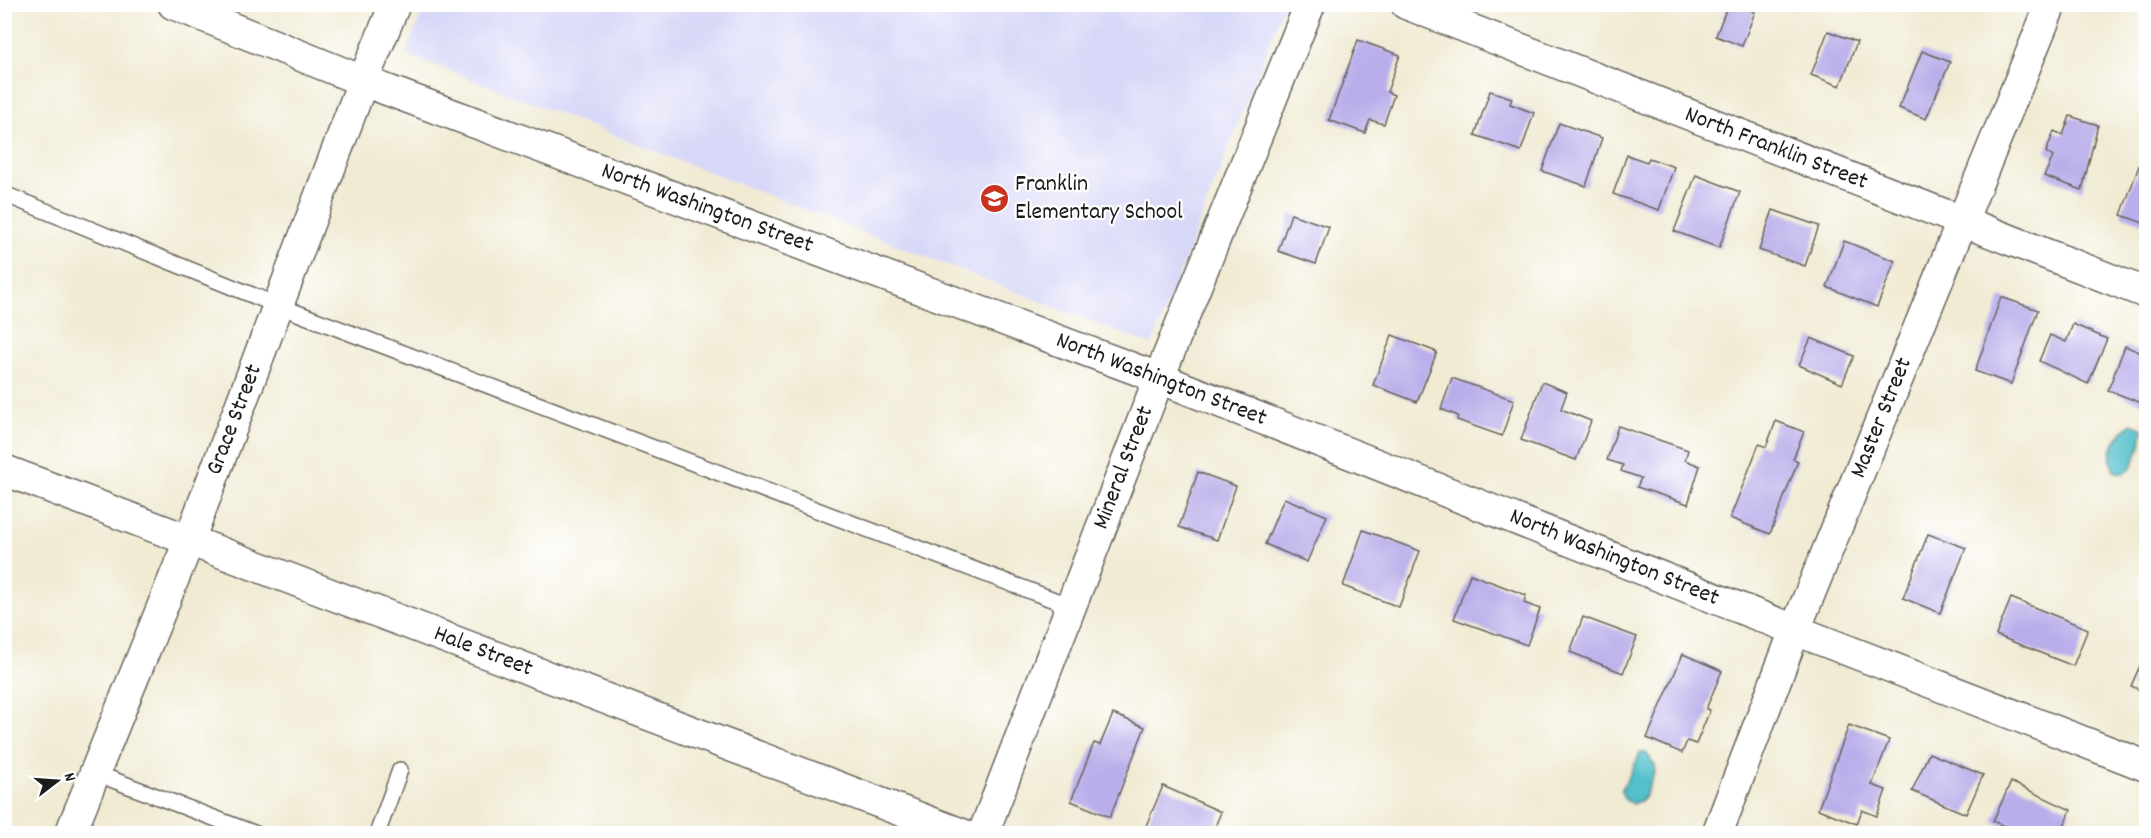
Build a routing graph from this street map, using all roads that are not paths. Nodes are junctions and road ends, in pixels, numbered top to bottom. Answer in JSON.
{"nodes":[{"id":1,"x":173,"y":4,"type":"edge"},
{"id":2,"x":394,"y":4,"type":"edge"},
{"id":3,"x":1310,"y":4,"type":"edge"},
{"id":4,"x":1406,"y":4,"type":"edge"},
{"id":5,"x":2051,"y":4,"type":"edge"},
{"id":6,"x":363,"y":81,"type":"junction"},
{"id":7,"x":4,"y":194,"type":"edge"},
{"id":8,"x":1962,"y":222,"type":"junction"},
{"id":9,"x":2146,"y":293,"type":"edge"},
{"id":10,"x":279,"y":306,"type":"junction"},
{"id":11,"x":1159,"y":378,"type":"junction"},
{"id":12,"x":4,"y":470,"type":"edge"},
{"id":13,"x":189,"y":541,"type":"junction"},
{"id":14,"x":1070,"y":606,"type":"junction"},
{"id":15,"x":1795,"y":630,"type":"junction"},
{"id":16,"x":2146,"y":766,"type":"edge"},
{"id":17,"x":400,"y":770,"type":"dead end"},
{"id":18,"x":95,"y":773,"type":"junction"},
{"id":19,"x":70,"y":834,"type":"edge"},
{"id":20,"x":256,"y":834,"type":"edge"},
{"id":21,"x":377,"y":834,"type":"edge"},
{"id":22,"x":962,"y":834,"type":"edge"},
{"id":23,"x":983,"y":834,"type":"edge"},
{"id":24,"x":1717,"y":834,"type":"edge"}],
"edges":[{"from":1,"to":6,"type":"street","name":"North Washington Street"},
{"from":2,"to":6,"type":"street","name":"Grace Street"},
{"from":3,"to":11,"type":"street","name":"Mineral Street"},
{"from":4,"to":8,"type":"street","name":"North Franklin Street"},
{"from":5,"to":8,"type":"street","name":"Master Street"},
{"from":6,"to":10,"type":"street","name":"Grace Street"},
{"from":6,"to":11,"type":"street","name":"North Washington Street"},
{"from":7,"to":10,"type":"lane"},
{"from":8,"to":9,"type":"street","name":"North Franklin Street"},
{"from":8,"to":15,"type":"street","name":"Master Street"},
{"from":10,"to":13,"type":"street","name":"Grace Street"},
{"from":10,"to":14,"type":"lane"},
{"from":11,"to":14,"type":"street","name":"Mineral Street"},
{"from":11,"to":15,"type":"street","name":"North Washington Street"},
{"from":12,"to":13,"type":"street","name":"Hale Street"},
{"from":13,"to":18,"type":"street","name":"Grace Street"},
{"from":13,"to":22,"type":"street","name":"Hale Street"},
{"from":14,"to":23,"type":"street","name":"Mineral Street"},
{"from":15,"to":16,"type":"street","name":"North Washington Street"},
{"from":15,"to":24,"type":"street","name":"Master Street"},
{"from":17,"to":21,"type":"lane"},
{"from":18,"to":19,"type":"street","name":"Grace Street"},
{"from":18,"to":20,"type":"lane"}]}
